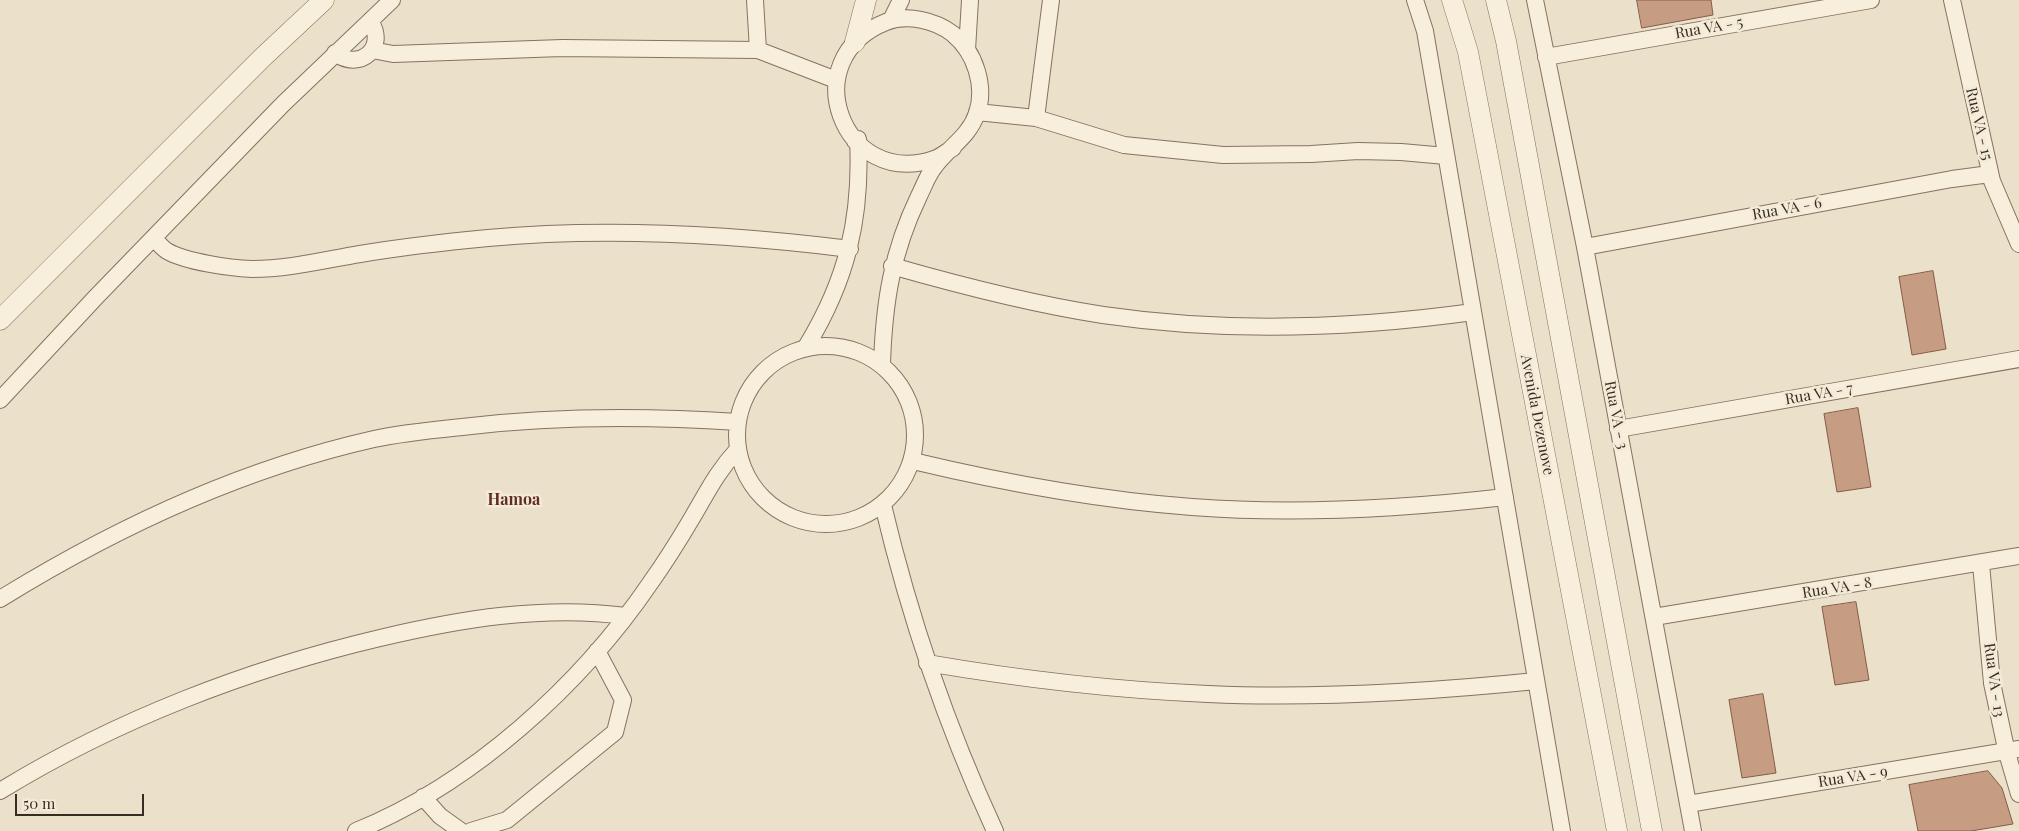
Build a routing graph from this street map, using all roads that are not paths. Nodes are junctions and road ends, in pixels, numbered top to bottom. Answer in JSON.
{"nodes":[{"id":1,"x":324,"y":0,"type":"edge"},
{"id":2,"x":392,"y":0,"type":"edge"},
{"id":3,"x":755,"y":0,"type":"edge"},
{"id":4,"x":866,"y":0,"type":"edge"},
{"id":5,"x":901,"y":0,"type":"edge"},
{"id":6,"x":970,"y":0,"type":"edge"},
{"id":7,"x":1051,"y":0,"type":"edge"},
{"id":8,"x":1415,"y":0,"type":"edge"},
{"id":9,"x":1452,"y":0,"type":"edge"},
{"id":10,"x":1496,"y":0,"type":"edge"},
{"id":11,"x":1535,"y":0,"type":"edge"},
{"id":12,"x":1871,"y":0,"type":"edge"},
{"id":13,"x":1952,"y":0,"type":"edge"},
{"id":14,"x":891,"y":20,"type":"junction"},
{"id":15,"x":370,"y":21,"type":"junction"},
{"id":16,"x":854,"y":42,"type":"junction"},
{"id":17,"x":372,"y":50,"type":"junction"},
{"id":18,"x":758,"y":50,"type":"junction"},
{"id":19,"x":967,"y":50,"type":"junction"},
{"id":20,"x":335,"y":53,"type":"junction"},
{"id":21,"x":1546,"y":57,"type":"junction"},
{"id":22,"x":836,"y":80,"type":"junction"},
{"id":23,"x":977,"y":112,"type":"junction"},
{"id":24,"x":1036,"y":118,"type":"junction"},
{"id":25,"x":855,"y":141,"type":"junction"},
{"id":26,"x":954,"y":148,"type":"junction"},
{"id":27,"x":1446,"y":156,"type":"junction"},
{"id":28,"x":1990,"y":174,"type":"junction"},
{"id":29,"x":153,"y":238,"type":"junction"},
{"id":30,"x":2019,"y":244,"type":"edge"},
{"id":31,"x":1585,"y":247,"type":"junction"},
{"id":32,"x":850,"y":249,"type":"junction"},
{"id":33,"x":892,"y":266,"type":"junction"},
{"id":34,"x":1473,"y":312,"type":"junction"},
{"id":35,"x":0,"y":320,"type":"edge"},
{"id":36,"x":806,"y":347,"type":"junction"},
{"id":37,"x":2019,"y":359,"type":"edge"},
{"id":38,"x":882,"y":364,"type":"junction"},
{"id":39,"x":0,"y":400,"type":"edge"},
{"id":40,"x":738,"y":422,"type":"junction"},
{"id":41,"x":1618,"y":429,"type":"junction"},
{"id":42,"x":738,"y":449,"type":"junction"},
{"id":43,"x":912,"y":461,"type":"junction"},
{"id":44,"x":1505,"y":497,"type":"junction"},
{"id":45,"x":883,"y":505,"type":"junction"},
{"id":46,"x":2019,"y":556,"type":"edge"},
{"id":47,"x":1981,"y":564,"type":"junction"},
{"id":48,"x":0,"y":599,"type":"edge"},
{"id":49,"x":626,"y":616,"type":"junction"},
{"id":50,"x":1654,"y":618,"type":"junction"},
{"id":51,"x":597,"y":651,"type":"junction"},
{"id":52,"x":927,"y":663,"type":"junction"},
{"id":53,"x":1536,"y":681,"type":"junction"},
{"id":54,"x":2013,"y":750,"type":"edge"},
{"id":55,"x":0,"y":791,"type":"edge"},
{"id":56,"x":2019,"y":794,"type":"edge"},
{"id":57,"x":423,"y":797,"type":"junction"},
{"id":58,"x":1688,"y":804,"type":"junction"},
{"id":59,"x":356,"y":831,"type":"edge"},
{"id":60,"x":462,"y":831,"type":"edge"},
{"id":61,"x":471,"y":831,"type":"edge"},
{"id":62,"x":996,"y":831,"type":"edge"},
{"id":63,"x":1562,"y":831,"type":"edge"},
{"id":64,"x":1617,"y":831,"type":"edge"},
{"id":65,"x":1652,"y":831,"type":"edge"},
{"id":66,"x":1692,"y":831,"type":"edge"}],
"edges":[{"from":1,"to":35,"type":"street"},
{"from":2,"to":15,"type":"street"},
{"from":3,"to":18,"type":"street"},
{"from":4,"to":16,"type":"street"},
{"from":5,"to":14,"type":"street"},
{"from":6,"to":19,"type":"street"},
{"from":7,"to":24,"type":"street"},
{"from":8,"to":27,"type":"street"},
{"from":9,"to":64,"type":"street","name":"Avenida Dezenove"},
{"from":10,"to":65,"type":"street"},
{"from":11,"to":21,"type":"street","name":"Rua VA - 3"},
{"from":12,"to":21,"type":"street","name":"Rua VA - 5"},
{"from":13,"to":28,"type":"street","name":"Rua VA - 15"},
{"from":14,"to":16,"type":"street"},
{"from":14,"to":19,"type":"street"},
{"from":15,"to":17,"type":"street"},
{"from":15,"to":20,"type":"street"},
{"from":16,"to":22,"type":"street"},
{"from":17,"to":18,"type":"street"},
{"from":17,"to":20,"type":"street"},
{"from":18,"to":22,"type":"street"},
{"from":19,"to":23,"type":"street"},
{"from":20,"to":29,"type":"street"},
{"from":21,"to":31,"type":"street","name":"Rua VA - 3"},
{"from":22,"to":25,"type":"street"},
{"from":23,"to":24,"type":"street"},
{"from":23,"to":26,"type":"street"},
{"from":24,"to":27,"type":"street"},
{"from":25,"to":26,"type":"street"},
{"from":25,"to":32,"type":"street"},
{"from":26,"to":33,"type":"street"},
{"from":27,"to":34,"type":"street"},
{"from":28,"to":30,"type":"street","name":"Rua VA - 15"},
{"from":28,"to":31,"type":"street","name":"Rua VA - 6"},
{"from":29,"to":32,"type":"street"},
{"from":29,"to":39,"type":"street"},
{"from":31,"to":41,"type":"street","name":"Rua VA - 3"},
{"from":32,"to":36,"type":"street"},
{"from":33,"to":34,"type":"street"},
{"from":33,"to":38,"type":"street"},
{"from":34,"to":44,"type":"street"},
{"from":36,"to":38,"type":"street"},
{"from":36,"to":40,"type":"street"},
{"from":37,"to":41,"type":"street","name":"Rua VA - 7"},
{"from":38,"to":43,"type":"street"},
{"from":40,"to":42,"type":"street"},
{"from":40,"to":48,"type":"street"},
{"from":41,"to":50,"type":"street","name":"Rua VA - 3"},
{"from":42,"to":45,"type":"street"},
{"from":42,"to":49,"type":"street"},
{"from":43,"to":44,"type":"street"},
{"from":43,"to":45,"type":"street"},
{"from":44,"to":53,"type":"street"},
{"from":45,"to":52,"type":"street"},
{"from":46,"to":47,"type":"street","name":"Rua VA - 8"},
{"from":47,"to":50,"type":"street","name":"Rua VA - 8"},
{"from":47,"to":54,"type":"street","name":"Rua VA - 13"},
{"from":49,"to":51,"type":"street"},
{"from":49,"to":55,"type":"street"},
{"from":50,"to":58,"type":"street","name":"Rua VA - 3"},
{"from":51,"to":57,"type":"street"},
{"from":51,"to":61,"type":"street"},
{"from":52,"to":53,"type":"street"},
{"from":52,"to":62,"type":"street"},
{"from":53,"to":63,"type":"street"},
{"from":54,"to":56,"type":"street","name":"Rua VA - 13"},
{"from":54,"to":58,"type":"street","name":"Rua VA - 9"},
{"from":57,"to":59,"type":"street"},
{"from":57,"to":60,"type":"street"},
{"from":58,"to":66,"type":"street","name":"Rua VA - 3"}]}
